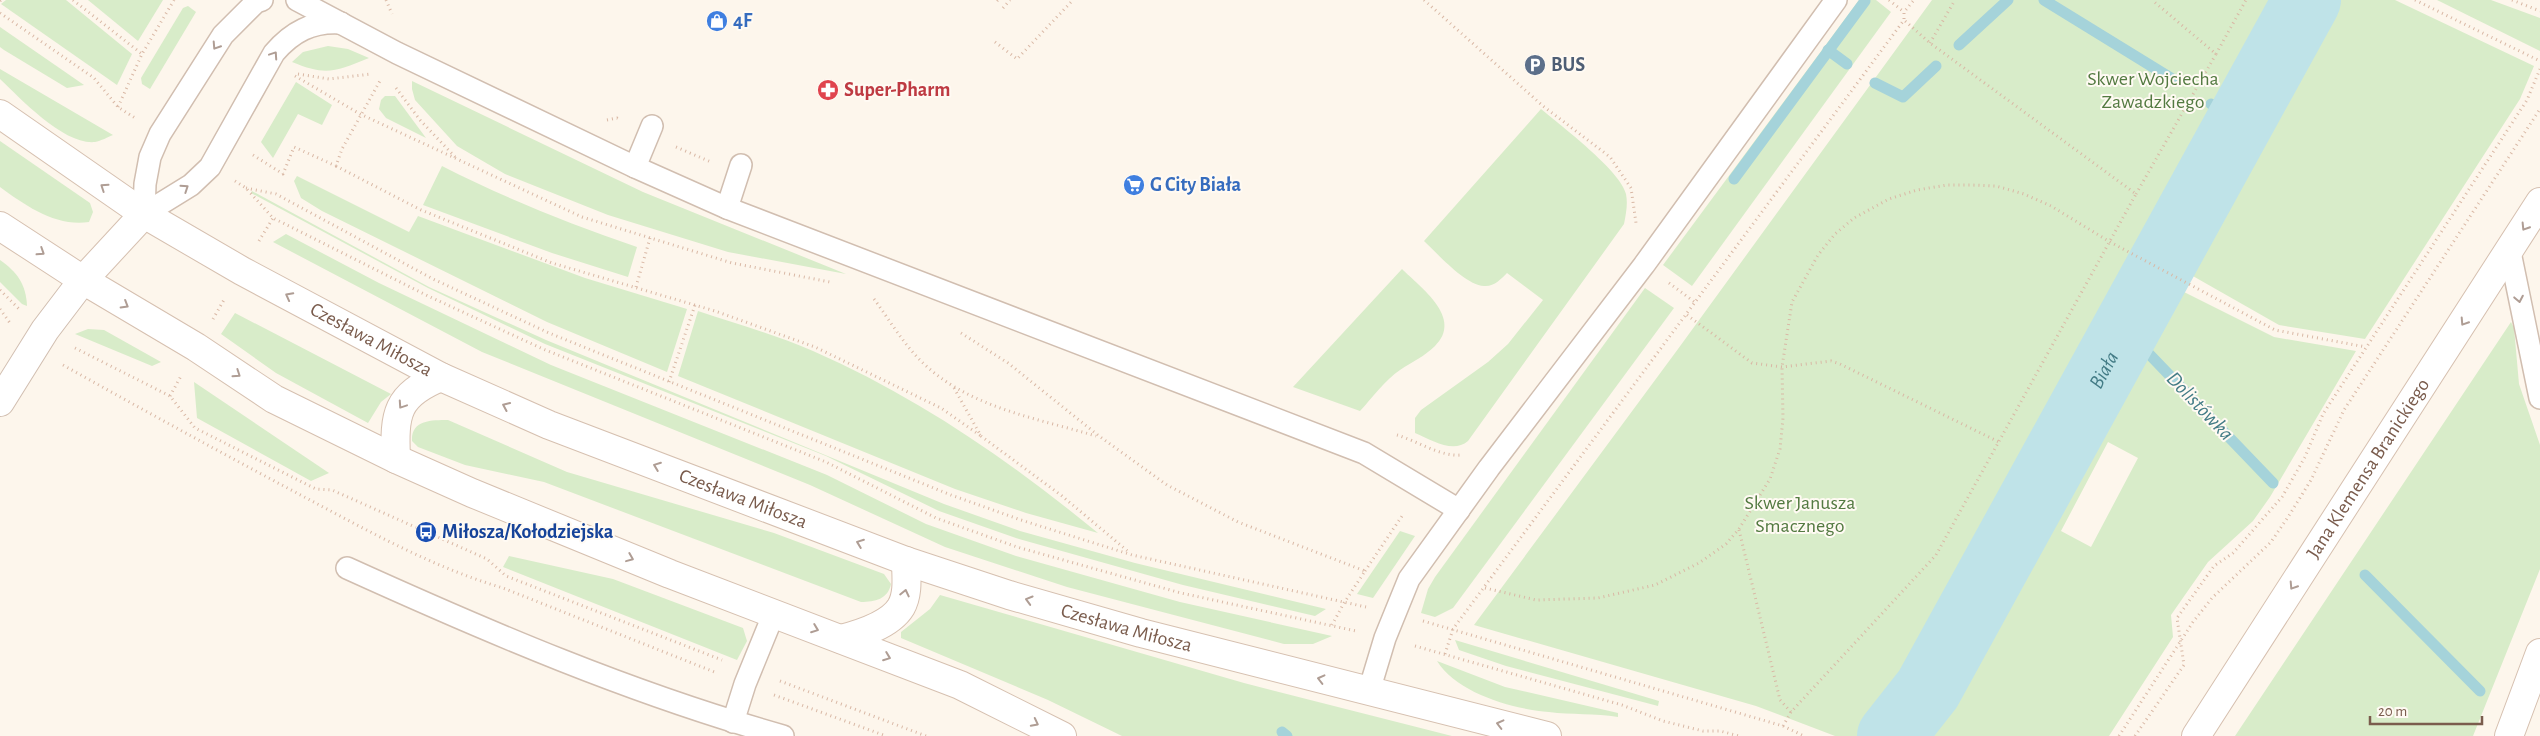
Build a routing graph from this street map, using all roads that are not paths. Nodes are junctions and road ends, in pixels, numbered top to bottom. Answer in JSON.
{"nodes":[{"id":1,"x":262,"y":0,"type":"edge"},
{"id":2,"x":297,"y":0,"type":"edge"},
{"id":3,"x":1836,"y":0,"type":"edge"},
{"id":4,"x":344,"y":23,"type":"junction"},
{"id":5,"x":0,"y":114,"type":"edge"},
{"id":6,"x":652,"y":126,"type":"dead end"},
{"id":7,"x":741,"y":165,"type":"dead end"},
{"id":8,"x":634,"y":167,"type":"junction"},
{"id":9,"x":2540,"y":202,"type":"edge"},
{"id":10,"x":727,"y":208,"type":"junction"},
{"id":11,"x":144,"y":214,"type":"junction"},
{"id":12,"x":0,"y":226,"type":"edge"},
{"id":13,"x":2510,"y":252,"type":"junction"},
{"id":14,"x":83,"y":280,"type":"junction"},
{"id":15,"x":440,"y":376,"type":"junction"},
{"id":16,"x":2540,"y":398,"type":"edge"},
{"id":17,"x":0,"y":402,"type":"edge"},
{"id":18,"x":396,"y":459,"type":"junction"},
{"id":19,"x":1459,"y":510,"type":"junction"},
{"id":20,"x":906,"y":561,"type":"junction"},
{"id":21,"x":347,"y":568,"type":"dead end"},
{"id":22,"x":774,"y":613,"type":"junction"},
{"id":23,"x":841,"y":639,"type":"junction"},
{"id":24,"x":2540,"y":653,"type":"edge"},
{"id":25,"x":1369,"y":691,"type":"junction"},
{"id":26,"x":733,"y":722,"type":"junction"},
{"id":27,"x":783,"y":736,"type":"edge"},
{"id":28,"x":1062,"y":736,"type":"edge"},
{"id":29,"x":1548,"y":736,"type":"edge"},
{"id":30,"x":2196,"y":736,"type":"edge"},
{"id":31,"x":2509,"y":736,"type":"edge"}],
"edges":[{"from":1,"to":11,"type":"lane","one_way":true},
{"from":2,"to":4,"type":"lane"},
{"from":3,"to":19,"type":"lane"},
{"from":4,"to":8,"type":"lane"},
{"from":11,"to":4,"type":"lane","one_way":true},
{"from":11,"to":5,"type":"main road","name":"Czesława Miłosza","one_way":true},
{"from":6,"to":8,"type":"lane"},
{"from":7,"to":10,"type":"lane"},
{"from":8,"to":10,"type":"lane"},
{"from":9,"to":13,"type":"main road","name":"Jana Klemensa Branickiego","one_way":true},
{"from":10,"to":19,"type":"lane"},
{"from":11,"to":14,"type":"main road"},
{"from":15,"to":11,"type":"main road","name":"Czesława Miłosza","one_way":true},
{"from":12,"to":14,"type":"main road","one_way":true},
{"from":13,"to":16,"type":"lane","one_way":true},
{"from":13,"to":30,"type":"main road","name":"Jana Klemensa Branickiego","one_way":true},
{"from":14,"to":17,"type":"main road"},
{"from":14,"to":18,"type":"main road","one_way":true},
{"from":15,"to":18,"type":"main road","one_way":true},
{"from":20,"to":15,"type":"main road","name":"Czesława Miłosza","one_way":true},
{"from":18,"to":22,"type":"main road","one_way":true},
{"from":19,"to":25,"type":"lane"},
{"from":23,"to":20,"type":"main road","one_way":true},
{"from":25,"to":20,"type":"main road","name":"Czesława Miłosza","one_way":true},
{"from":21,"to":26,"type":"lane"},
{"from":22,"to":23,"type":"main road","one_way":true},
{"from":22,"to":26,"type":"lane"},
{"from":23,"to":28,"type":"main road","one_way":true},
{"from":24,"to":31,"type":"main road"},
{"from":29,"to":25,"type":"main road","name":"Czesława Miłosza","one_way":true},
{"from":26,"to":27,"type":"lane"}]}
